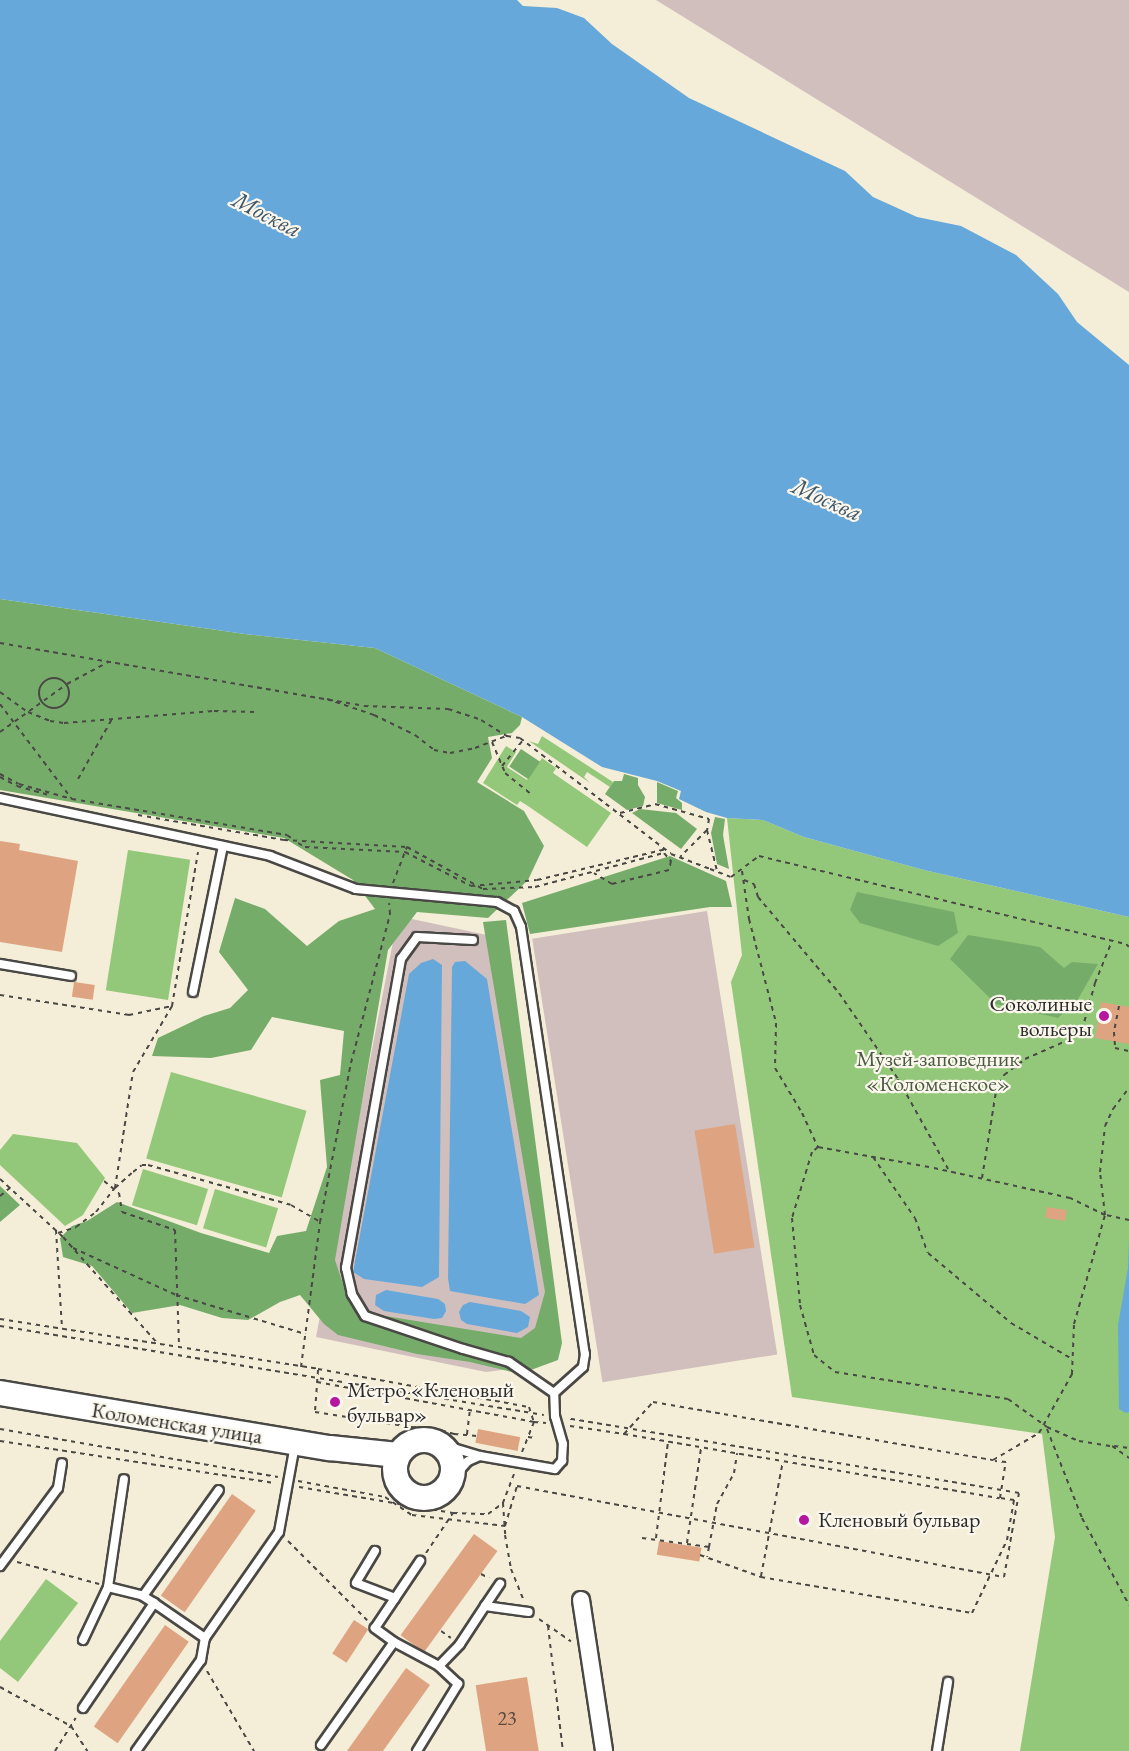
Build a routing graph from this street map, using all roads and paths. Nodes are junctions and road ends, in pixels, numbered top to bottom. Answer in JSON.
{"nodes":[{"id":1,"x":0,"y":644,"type":"edge"},
{"id":2,"x":109,"y":662,"type":"junction"},
{"id":3,"x":67,"y":684,"type":"junction"},
{"id":4,"x":0,"y":692,"type":"edge"},
{"id":5,"x":324,"y":697,"type":"junction"},
{"id":6,"x":42,"y":702,"type":"junction"},
{"id":7,"x":0,"y":704,"type":"edge"},
{"id":8,"x":27,"y":712,"type":"junction"},
{"id":9,"x":255,"y":712,"type":"dead end"},
{"id":10,"x":112,"y":719,"type":"junction"},
{"id":11,"x":15,"y":722,"type":"junction"},
{"id":12,"x":0,"y":732,"type":"edge"},
{"id":13,"x":507,"y":736,"type":"junction"},
{"id":14,"x":523,"y":740,"type":"junction"},
{"id":15,"x":492,"y":742,"type":"junction"},
{"id":16,"x":502,"y":766,"type":"junction"},
{"id":17,"x":0,"y":776,"type":"edge"},
{"id":18,"x":78,"y":779,"type":"dead end"},
{"id":19,"x":531,"y":794,"type":"dead end"},
{"id":20,"x":0,"y":798,"type":"edge"},
{"id":21,"x":72,"y":799,"type":"junction"},
{"id":22,"x":74,"y":803,"type":"junction"},
{"id":23,"x":619,"y":814,"type":"junction"},
{"id":24,"x":202,"y":826,"type":"junction"},
{"id":25,"x":708,"y":830,"type":"junction"},
{"id":26,"x":296,"y":841,"type":"junction"},
{"id":27,"x":199,"y":842,"type":"junction"},
{"id":28,"x":223,"y":846,"type":"junction"},
{"id":29,"x":407,"y":847,"type":"junction"},
{"id":30,"x":666,"y":849,"type":"junction"},
{"id":31,"x":405,"y":852,"type":"junction"},
{"id":32,"x":680,"y":857,"type":"junction"},
{"id":33,"x":742,"y":871,"type":"junction"},
{"id":34,"x":717,"y":872,"type":"junction"},
{"id":35,"x":594,"y":873,"type":"junction"},
{"id":36,"x":744,"y":880,"type":"junction"},
{"id":37,"x":477,"y":886,"type":"junction"},
{"id":38,"x":388,"y":894,"type":"junction"},
{"id":39,"x":473,"y":940,"type":"dead end"},
{"id":40,"x":1112,"y":941,"type":"junction"},
{"id":41,"x":1129,"y":947,"type":"edge"},
{"id":42,"x":0,"y":964,"type":"edge"},
{"id":43,"x":71,"y":976,"type":"dead end"},
{"id":44,"x":193,"y":992,"type":"dead end"},
{"id":45,"x":0,"y":995,"type":"edge"},
{"id":46,"x":172,"y":1006,"type":"junction"},
{"id":47,"x":1119,"y":1006,"type":"dead end"},
{"id":48,"x":1129,"y":1051,"type":"edge"},
{"id":49,"x":1129,"y":1088,"type":"edge"},
{"id":50,"x":818,"y":1147,"type":"junction"},
{"id":51,"x":873,"y":1157,"type":"junction"},
{"id":52,"x":949,"y":1171,"type":"junction"},
{"id":53,"x":982,"y":1178,"type":"junction"},
{"id":54,"x":0,"y":1179,"type":"edge"},
{"id":55,"x":104,"y":1180,"type":"dead end"},
{"id":56,"x":10,"y":1188,"type":"junction"},
{"id":57,"x":115,"y":1188,"type":"junction"},
{"id":58,"x":0,"y":1196,"type":"edge"},
{"id":59,"x":1105,"y":1215,"type":"junction"},
{"id":60,"x":1129,"y":1220,"type":"edge"},
{"id":61,"x":320,"y":1222,"type":"junction"},
{"id":62,"x":57,"y":1231,"type":"junction"},
{"id":63,"x":73,"y":1248,"type":"junction"},
{"id":64,"x":176,"y":1295,"type":"junction"},
{"id":65,"x":0,"y":1319,"type":"edge"},
{"id":66,"x":0,"y":1326,"type":"edge"},
{"id":67,"x":62,"y":1329,"type":"junction"},
{"id":68,"x":305,"y":1334,"type":"junction"},
{"id":69,"x":157,"y":1343,"type":"junction"},
{"id":70,"x":179,"y":1347,"type":"junction"},
{"id":71,"x":1072,"y":1359,"type":"junction"},
{"id":72,"x":301,"y":1367,"type":"junction"},
{"id":73,"x":318,"y":1369,"type":"junction"},
{"id":74,"x":317,"y":1380,"type":"junction"},
{"id":75,"x":0,"y":1393,"type":"edge"},
{"id":76,"x":554,"y":1394,"type":"junction"},
{"id":77,"x":470,"y":1410,"type":"junction"},
{"id":78,"x":530,"y":1412,"type":"junction"},
{"id":79,"x":556,"y":1420,"type":"junction"},
{"id":80,"x":534,"y":1422,"type":"junction"},
{"id":81,"x":1045,"y":1426,"type":"junction"},
{"id":82,"x":630,"y":1427,"type":"junction"},
{"id":83,"x":0,"y":1429,"type":"edge"},
{"id":84,"x":467,"y":1434,"type":"junction"},
{"id":85,"x":624,"y":1434,"type":"junction"},
{"id":86,"x":477,"y":1436,"type":"dead end"},
{"id":87,"x":535,"y":1438,"type":"dead end"},
{"id":88,"x":0,"y":1441,"type":"edge"},
{"id":89,"x":668,"y":1441,"type":"junction"},
{"id":90,"x":295,"y":1442,"type":"junction"},
{"id":91,"x":437,"y":1443,"type":"junction"},
{"id":92,"x":1112,"y":1446,"type":"junction"},
{"id":93,"x":701,"y":1447,"type":"junction"},
{"id":94,"x":1129,"y":1448,"type":"edge"},
{"id":95,"x":737,"y":1453,"type":"junction"},
{"id":96,"x":480,"y":1456,"type":"junction"},
{"id":97,"x":1129,"y":1458,"type":"edge"},
{"id":98,"x":993,"y":1460,"type":"junction"},
{"id":99,"x":783,"y":1461,"type":"junction"},
{"id":100,"x":62,"y":1462,"type":"dead end"},
{"id":101,"x":397,"y":1466,"type":"junction"},
{"id":102,"x":124,"y":1479,"type":"dead end"},
{"id":103,"x":451,"y":1480,"type":"junction"},
{"id":104,"x":288,"y":1482,"type":"junction"},
{"id":105,"x":219,"y":1490,"type":"dead end"},
{"id":106,"x":1001,"y":1490,"type":"junction"},
{"id":107,"x":1000,"y":1498,"type":"junction"},
{"id":108,"x":396,"y":1504,"type":"junction"},
{"id":109,"x":659,"y":1513,"type":"junction"},
{"id":110,"x":453,"y":1514,"type":"junction"},
{"id":111,"x":691,"y":1519,"type":"junction"},
{"id":112,"x":449,"y":1521,"type":"junction"},
{"id":113,"x":713,"y":1523,"type":"junction"},
{"id":114,"x":505,"y":1526,"type":"junction"},
{"id":115,"x":279,"y":1532,"type":"junction"},
{"id":116,"x":770,"y":1533,"type":"junction"},
{"id":117,"x":642,"y":1538,"type":"dead end"},
{"id":118,"x":656,"y":1538,"type":"junction"},
{"id":119,"x":687,"y":1543,"type":"junction"},
{"id":120,"x":709,"y":1547,"type":"junction"},
{"id":121,"x":375,"y":1551,"type":"dead end"},
{"id":122,"x":700,"y":1555,"type":"dead end"},
{"id":123,"x":707,"y":1557,"type":"junction"},
{"id":124,"x":6,"y":1559,"type":"junction"},
{"id":125,"x":420,"y":1561,"type":"joint"},
{"id":126,"x":0,"y":1566,"type":"edge"},
{"id":127,"x":990,"y":1575,"type":"junction"},
{"id":128,"x":761,"y":1577,"type":"junction"},
{"id":129,"x":500,"y":1584,"type":"dead end"},
{"id":130,"x":108,"y":1587,"type":"junction"},
{"id":131,"x":143,"y":1596,"type":"junction"},
{"id":132,"x":395,"y":1598,"type":"junction"},
{"id":133,"x":581,"y":1600,"type":"dead end"},
{"id":134,"x":154,"y":1603,"type":"junction"},
{"id":135,"x":1129,"y":1605,"type":"edge"},
{"id":136,"x":485,"y":1606,"type":"junction"},
{"id":137,"x":529,"y":1612,"type":"junction"},
{"id":138,"x":548,"y":1624,"type":"junction"},
{"id":139,"x":375,"y":1628,"type":"junction"},
{"id":140,"x":205,"y":1638,"type":"junction"},
{"id":141,"x":83,"y":1640,"type":"dead end"},
{"id":142,"x":394,"y":1642,"type":"junction"},
{"id":143,"x":574,"y":1643,"type":"dead end"},
{"id":144,"x":201,"y":1660,"type":"junction"},
{"id":145,"x":439,"y":1666,"type":"junction"},
{"id":146,"x":948,"y":1682,"type":"dead end"},
{"id":147,"x":0,"y":1687,"type":"edge"},
{"id":148,"x":83,"y":1708,"type":"joint"},
{"id":149,"x":71,"y":1726,"type":"junction"},
{"id":150,"x":321,"y":1745,"type":"dead end"},
{"id":151,"x":55,"y":1751,"type":"edge"},
{"id":152,"x":87,"y":1751,"type":"edge"},
{"id":153,"x":136,"y":1751,"type":"edge"},
{"id":154,"x":254,"y":1751,"type":"edge"},
{"id":155,"x":417,"y":1751,"type":"edge"},
{"id":156,"x":563,"y":1751,"type":"edge"},
{"id":157,"x":604,"y":1751,"type":"edge"},
{"id":158,"x":937,"y":1751,"type":"edge"}],
"edges":[{"from":1,"to":2,"type":"path"},
{"from":2,"to":3,"type":"path"},
{"from":2,"to":5,"type":"path"},
{"from":3,"to":6,"type":"path"},
{"from":3,"to":6,"type":"path"},
{"from":3,"to":6,"type":"path"},
{"from":4,"to":8,"type":"path"},
{"from":5,"to":13,"type":"path"},
{"from":5,"to":15,"type":"path"},
{"from":6,"to":8,"type":"path"},
{"from":7,"to":11,"type":"path"},
{"from":8,"to":10,"type":"path"},
{"from":8,"to":11,"type":"path"},
{"from":9,"to":10,"type":"path"},
{"from":10,"to":18,"type":"path"},
{"from":11,"to":12,"type":"path"},
{"from":11,"to":21,"type":"path"},
{"from":13,"to":14,"type":"path"},
{"from":13,"to":15,"type":"path"},
{"from":14,"to":16,"type":"path"},
{"from":14,"to":23,"type":"path"},
{"from":15,"to":16,"type":"path"},
{"from":16,"to":19,"type":"path"},
{"from":17,"to":21,"type":"path"},
{"from":17,"to":22,"type":"path"},
{"from":20,"to":27,"type":"lane"},
{"from":21,"to":22,"type":"path"},
{"from":21,"to":26,"type":"path"},
{"from":22,"to":24,"type":"path"},
{"from":23,"to":25,"type":"path"},
{"from":23,"to":30,"type":"path"},
{"from":24,"to":26,"type":"path"},
{"from":24,"to":27,"type":"path"},
{"from":25,"to":32,"type":"path"},
{"from":25,"to":34,"type":"path"},
{"from":26,"to":29,"type":"path"},
{"from":26,"to":31,"type":"path"},
{"from":27,"to":28,"type":"lane"},
{"from":27,"to":46,"type":"path"},
{"from":28,"to":38,"type":"lane"},
{"from":28,"to":44,"type":"lane"},
{"from":29,"to":31,"type":"path"},
{"from":29,"to":37,"type":"path"},
{"from":30,"to":32,"type":"path"},
{"from":30,"to":37,"type":"path"},
{"from":31,"to":37,"type":"path"},
{"from":31,"to":38,"type":"path"},
{"from":32,"to":34,"type":"path"},
{"from":33,"to":34,"type":"path"},
{"from":33,"to":36,"type":"path"},
{"from":33,"to":40,"type":"path"},
{"from":35,"to":35,"type":"path"},
{"from":35,"to":37,"type":"path"},
{"from":36,"to":50,"type":"path"},
{"from":36,"to":52,"type":"path"},
{"from":38,"to":61,"type":"path"},
{"from":38,"to":76,"type":"lane"},
{"from":39,"to":76,"type":"lane"},
{"from":40,"to":41,"type":"path"},
{"from":40,"to":53,"type":"path"},
{"from":42,"to":43,"type":"lane"},
{"from":45,"to":46,"type":"path"},
{"from":46,"to":57,"type":"path"},
{"from":47,"to":48,"type":"path"},
{"from":49,"to":59,"type":"path"},
{"from":50,"to":51,"type":"path"},
{"from":50,"to":81,"type":"path"},
{"from":51,"to":52,"type":"path"},
{"from":51,"to":71,"type":"path"},
{"from":52,"to":53,"type":"path"},
{"from":53,"to":59,"type":"path"},
{"from":54,"to":56,"type":"path"},
{"from":55,"to":57,"type":"path"},
{"from":56,"to":58,"type":"path"},
{"from":56,"to":62,"type":"path"},
{"from":57,"to":61,"type":"path"},
{"from":57,"to":62,"type":"path"},
{"from":57,"to":64,"type":"path"},
{"from":59,"to":60,"type":"path"},
{"from":59,"to":71,"type":"path"},
{"from":61,"to":68,"type":"path"},
{"from":62,"to":63,"type":"path"},
{"from":62,"to":67,"type":"path"},
{"from":63,"to":64,"type":"path"},
{"from":63,"to":69,"type":"path"},
{"from":64,"to":68,"type":"path"},
{"from":64,"to":70,"type":"path"},
{"from":65,"to":67,"type":"path"},
{"from":66,"to":74,"type":"path"},
{"from":67,"to":69,"type":"path"},
{"from":68,"to":72,"type":"path"},
{"from":69,"to":70,"type":"path"},
{"from":70,"to":72,"type":"path"},
{"from":71,"to":81,"type":"path"},
{"from":72,"to":73,"type":"path"},
{"from":73,"to":74,"type":"path"},
{"from":73,"to":78,"type":"path"},
{"from":74,"to":77,"type":"path"},
{"from":74,"to":78,"type":"path"},
{"from":74,"to":84,"type":"path"},
{"from":75,"to":90,"type":"street","name":"Коломенская улица"},
{"from":76,"to":79,"type":"lane"},
{"from":77,"to":80,"type":"path"},
{"from":77,"to":84,"type":"path"},
{"from":78,"to":79,"type":"path"},
{"from":78,"to":80,"type":"path"},
{"from":79,"to":80,"type":"path"},
{"from":79,"to":82,"type":"path"},
{"from":79,"to":85,"type":"path"},
{"from":79,"to":96,"type":"lane"},
{"from":80,"to":87,"type":"path"},
{"from":81,"to":92,"type":"path"},
{"from":81,"to":98,"type":"path"},
{"from":81,"to":135,"type":"path"},
{"from":82,"to":85,"type":"path"},
{"from":82,"to":98,"type":"path"},
{"from":82,"to":106,"type":"path"},
{"from":83,"to":104,"type":"path"},
{"from":84,"to":86,"type":"path"},
{"from":85,"to":89,"type":"path"},
{"from":88,"to":104,"type":"path"},
{"from":89,"to":93,"type":"path"},
{"from":89,"to":109,"type":"path"},
{"from":90,"to":101,"type":"street","name":"Коломенская улица"},
{"from":90,"to":104,"type":"lane"},
{"from":91,"to":96,"type":"lane"},
{"from":91,"to":101,"type":"street"},
{"from":91,"to":103,"type":"street"},
{"from":92,"to":94,"type":"path"},
{"from":92,"to":97,"type":"path"},
{"from":93,"to":95,"type":"path"},
{"from":93,"to":111,"type":"path"},
{"from":95,"to":99,"type":"path"},
{"from":95,"to":113,"type":"path"},
{"from":96,"to":103,"type":"lane"},
{"from":98,"to":106,"type":"path"},
{"from":99,"to":107,"type":"path"},
{"from":99,"to":116,"type":"path"},
{"from":100,"to":124,"type":"lane"},
{"from":101,"to":103,"type":"street","name":"Коломенская улица"},
{"from":102,"to":130,"type":"lane"},
{"from":104,"to":108,"type":"path"},
{"from":104,"to":108,"type":"path"},
{"from":104,"to":115,"type":"lane"},
{"from":105,"to":131,"type":"lane"},
{"from":106,"to":107,"type":"path"},
{"from":106,"to":127,"type":"path"},
{"from":107,"to":127,"type":"path"},
{"from":108,"to":110,"type":"path"},
{"from":108,"to":112,"type":"path"},
{"from":109,"to":111,"type":"path"},
{"from":109,"to":114,"type":"path"},
{"from":109,"to":118,"type":"path"},
{"from":110,"to":112,"type":"path"},
{"from":110,"to":114,"type":"path"},
{"from":111,"to":113,"type":"path"},
{"from":111,"to":119,"type":"path"},
{"from":112,"to":114,"type":"path"},
{"from":112,"to":125,"type":"path"},
{"from":113,"to":116,"type":"path"},
{"from":113,"to":120,"type":"path"},
{"from":114,"to":137,"type":"path"},
{"from":115,"to":139,"type":"path"},
{"from":115,"to":140,"type":"lane"},
{"from":116,"to":127,"type":"path"},
{"from":116,"to":128,"type":"path"},
{"from":117,"to":118,"type":"path"},
{"from":118,"to":119,"type":"path"},
{"from":119,"to":120,"type":"path"},
{"from":120,"to":123,"type":"path"},
{"from":121,"to":132,"type":"lane"},
{"from":122,"to":123,"type":"path"},
{"from":123,"to":128,"type":"path"},
{"from":124,"to":126,"type":"lane"},
{"from":124,"to":130,"type":"path"},
{"from":125,"to":132,"type":"lane"},
{"from":127,"to":128,"type":"path"},
{"from":129,"to":136,"type":"lane"},
{"from":130,"to":131,"type":"lane"},
{"from":130,"to":141,"type":"lane"},
{"from":131,"to":134,"type":"lane"},
{"from":132,"to":139,"type":"lane"},
{"from":133,"to":157,"type":"street"},
{"from":134,"to":140,"type":"lane"},
{"from":134,"to":148,"type":"lane"},
{"from":136,"to":137,"type":"lane"},
{"from":136,"to":145,"type":"lane"},
{"from":137,"to":138,"type":"path"},
{"from":138,"to":143,"type":"path"},
{"from":138,"to":156,"type":"path"},
{"from":139,"to":142,"type":"lane"},
{"from":140,"to":144,"type":"lane"},
{"from":142,"to":145,"type":"lane"},
{"from":142,"to":150,"type":"lane"},
{"from":144,"to":153,"type":"lane"},
{"from":144,"to":154,"type":"path"},
{"from":145,"to":155,"type":"lane"},
{"from":146,"to":158,"type":"lane"},
{"from":147,"to":149,"type":"path"},
{"from":148,"to":149,"type":"path"},
{"from":149,"to":151,"type":"path"},
{"from":149,"to":152,"type":"path"}]}
